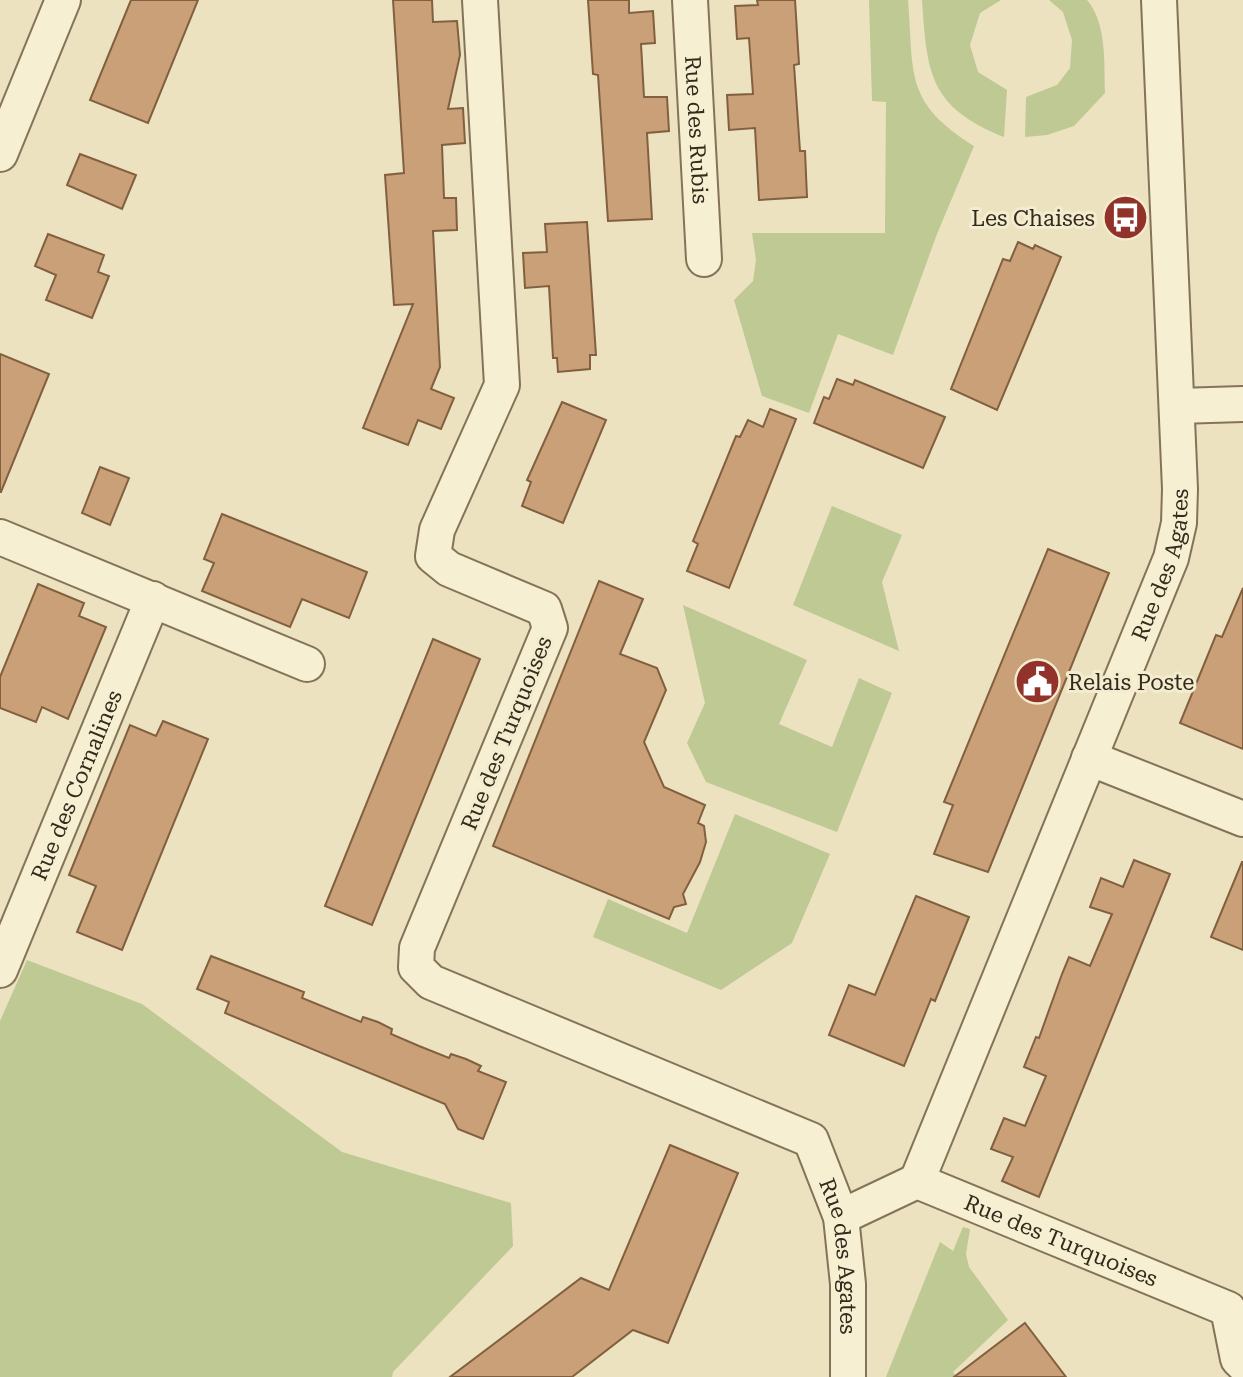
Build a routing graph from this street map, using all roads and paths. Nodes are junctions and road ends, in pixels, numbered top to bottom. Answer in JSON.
{"nodes":[{"id":1,"x":63,"y":0,"type":"edge"},
{"id":2,"x":480,"y":0,"type":"edge"},
{"id":3,"x":690,"y":0,"type":"edge"},
{"id":4,"x":1159,"y":0,"type":"edge"},
{"id":5,"x":0,"y":154,"type":"edge"},
{"id":6,"x":704,"y":259,"type":"dead end"},
{"id":7,"x":1243,"y":404,"type":"edge"},
{"id":8,"x":1178,"y":406,"type":"junction"},
{"id":9,"x":0,"y":537,"type":"edge"},
{"id":10,"x":153,"y":599,"type":"junction"},
{"id":11,"x":307,"y":664,"type":"dead end"},
{"id":12,"x":1089,"y":758,"type":"junction"},
{"id":13,"x":1243,"y":819,"type":"edge"},
{"id":14,"x":2,"y":959,"type":"edge"},
{"id":15,"x":811,"y":1140,"type":"joint"},
{"id":16,"x":917,"y":1181,"type":"junction"},
{"id":17,"x":841,"y":1217,"type":"junction"},
{"id":18,"x":1243,"y":1364,"type":"edge"},
{"id":19,"x":848,"y":1377,"type":"edge"}],
"edges":[{"from":1,"to":5,"type":"street"},
{"from":2,"to":15,"type":"street","name":"Rue des Turquoises"},
{"from":3,"to":6,"type":"street","name":"Rue des Rubis"},
{"from":4,"to":8,"type":"street","name":"Rue des Agates"},
{"from":7,"to":8,"type":"street"},
{"from":8,"to":12,"type":"street","name":"Rue des Agates"},
{"from":9,"to":10,"type":"street"},
{"from":10,"to":11,"type":"street"},
{"from":10,"to":14,"type":"street","name":"Rue des Cornalines"},
{"from":12,"to":13,"type":"street"},
{"from":12,"to":16,"type":"street","name":"Rue des Agates"},
{"from":15,"to":17,"type":"street","name":"Rue des Agates"},
{"from":16,"to":17,"type":"street"},
{"from":16,"to":18,"type":"street","name":"Rue des Turquoises"},
{"from":17,"to":19,"type":"street","name":"Rue des Agates"}]}
